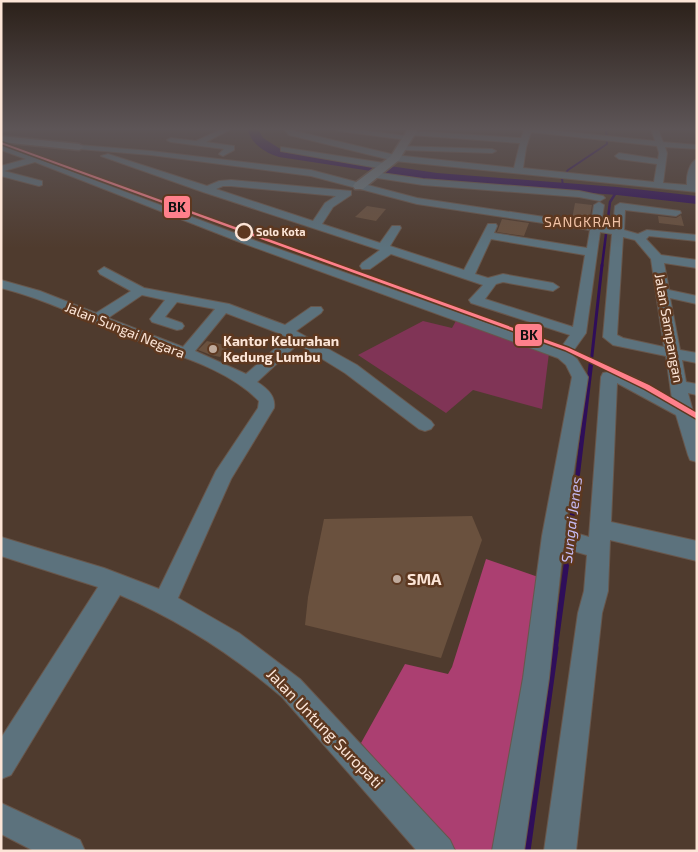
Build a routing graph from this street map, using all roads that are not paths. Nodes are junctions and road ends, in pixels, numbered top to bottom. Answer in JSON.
{"nodes":[{"id":1,"x":60,"y":169,"type":"edge"},
{"id":2,"x":143,"y":169,"type":"edge"},
{"id":3,"x":245,"y":169,"type":"edge"},
{"id":4,"x":279,"y":169,"type":"edge"},
{"id":5,"x":375,"y":169,"type":"edge"},
{"id":6,"x":496,"y":169,"type":"edge"},
{"id":7,"x":661,"y":169,"type":"edge"},
{"id":8,"x":380,"y":170,"type":"junction"},
{"id":9,"x":1,"y":171,"type":"edge"},
{"id":10,"x":518,"y":171,"type":"joint"},
{"id":11,"x":695,"y":174,"type":"edge"},
{"id":12,"x":40,"y":183,"type":"dead end"},
{"id":13,"x":222,"y":183,"type":"junction"},
{"id":14,"x":658,"y":185,"type":"junction"},
{"id":15,"x":359,"y":186,"type":"junction"},
{"id":16,"x":694,"y":189,"type":"edge"},
{"id":17,"x":206,"y":190,"type":"junction"},
{"id":18,"x":345,"y":194,"type":"junction"},
{"id":19,"x":498,"y":212,"type":"junction"},
{"id":20,"x":676,"y":213,"type":"dead end"},
{"id":21,"x":318,"y":221,"type":"junction"},
{"id":22,"x":596,"y":227,"type":"junction"},
{"id":23,"x":396,"y":228,"type":"dead end"},
{"id":24,"x":615,"y":230,"type":"junction"},
{"id":25,"x":487,"y":235,"type":"junction"},
{"id":26,"x":639,"y":238,"type":"junction"},
{"id":27,"x":697,"y":238,"type":"edge"},
{"id":28,"x":387,"y":248,"type":"junction"},
{"id":29,"x":591,"y":252,"type":"junction"},
{"id":30,"x":657,"y":258,"type":"junction"},
{"id":31,"x":697,"y":264,"type":"edge"},
{"id":32,"x":366,"y":266,"type":"dead end"},
{"id":33,"x":104,"y":271,"type":"dead end"},
{"id":34,"x":468,"y":275,"type":"junction"},
{"id":35,"x":488,"y":282,"type":"junction"},
{"id":36,"x":1,"y":284,"type":"edge"},
{"id":37,"x":553,"y":287,"type":"dead end"},
{"id":38,"x":140,"y":291,"type":"junction"},
{"id":39,"x":662,"y":292,"type":"junction"},
{"id":40,"x":172,"y":299,"type":"junction"},
{"id":41,"x":697,"y":300,"type":"edge"},
{"id":42,"x":224,"y":307,"type":"junction"},
{"id":43,"x":316,"y":310,"type":"dead end"},
{"id":44,"x":96,"y":319,"type":"junction"},
{"id":45,"x":177,"y":326,"type":"dead end"},
{"id":46,"x":579,"y":333,"type":"junction"},
{"id":47,"x":292,"y":334,"type":"junction"},
{"id":48,"x":674,"y":353,"type":"junction"},
{"id":49,"x":185,"y":354,"type":"junction"},
{"id":50,"x":563,"y":355,"type":"junction"},
{"id":51,"x":697,"y":358,"type":"edge"},
{"id":52,"x":247,"y":382,"type":"junction"},
{"id":53,"x":680,"y":386,"type":"junction"},
{"id":54,"x":697,"y":390,"type":"edge"},
{"id":55,"x":684,"y":412,"type":"junction"},
{"id":56,"x":425,"y":425,"type":"dead end"},
{"id":57,"x":697,"y":455,"type":"edge"},
{"id":58,"x":579,"y":539,"type":"junction"},
{"id":59,"x":1,"y":546,"type":"edge"},
{"id":60,"x":697,"y":551,"type":"edge"},
{"id":61,"x":114,"y":583,"type":"junction"},
{"id":62,"x":164,"y":603,"type":"junction"},
{"id":63,"x":1,"y":766,"type":"edge"},
{"id":64,"x":1,"y":818,"type":"edge"},
{"id":65,"x":69,"y":851,"type":"edge"},
{"id":66,"x":439,"y":851,"type":"edge"},
{"id":67,"x":508,"y":851,"type":"edge"},
{"id":68,"x":560,"y":851,"type":"edge"}],
"edges":[{"from":1,"to":50,"type":"street"},
{"from":2,"to":17,"type":"street"},
{"from":3,"to":13,"type":"street"},
{"from":4,"to":15,"type":"street"},
{"from":5,"to":8,"type":"street"},
{"from":6,"to":10,"type":"street"},
{"from":7,"to":14,"type":"street"},
{"from":8,"to":15,"type":"main road"},
{"from":8,"to":22,"type":"street"},
{"from":9,"to":12,"type":"street"},
{"from":10,"to":14,"type":"street"},
{"from":11,"to":16,"type":"street"},
{"from":13,"to":17,"type":"street"},
{"from":13,"to":18,"type":"street"},
{"from":14,"to":16,"type":"street"},
{"from":15,"to":18,"type":"street"},
{"from":15,"to":19,"type":"street"},
{"from":17,"to":21,"type":"street"},
{"from":18,"to":21,"type":"street"},
{"from":19,"to":22,"type":"street"},
{"from":19,"to":25,"type":"street"},
{"from":20,"to":24,"type":"street"},
{"from":21,"to":28,"type":"street"},
{"from":22,"to":24,"type":"street"},
{"from":22,"to":29,"type":"street"},
{"from":23,"to":28,"type":"street"},
{"from":24,"to":26,"type":"street"},
{"from":24,"to":48,"type":"street"},
{"from":25,"to":29,"type":"street"},
{"from":25,"to":34,"type":"street"},
{"from":26,"to":27,"type":"street"},
{"from":26,"to":30,"type":"street"},
{"from":28,"to":32,"type":"street"},
{"from":28,"to":34,"type":"street"},
{"from":29,"to":46,"type":"street"},
{"from":30,"to":31,"type":"street"},
{"from":30,"to":39,"type":"street","name":"Jalan Sampangan"},
{"from":33,"to":38,"type":"street"},
{"from":34,"to":35,"type":"street"},
{"from":35,"to":37,"type":"street"},
{"from":35,"to":46,"type":"street"},
{"from":36,"to":44,"type":"street","name":"Jalan Sungai Negara"},
{"from":38,"to":40,"type":"street"},
{"from":38,"to":44,"type":"street"},
{"from":39,"to":41,"type":"street"},
{"from":39,"to":48,"type":"street","name":"Jalan Sampangan"},
{"from":40,"to":42,"type":"street"},
{"from":40,"to":45,"type":"street"},
{"from":42,"to":47,"type":"street"},
{"from":42,"to":49,"type":"street"},
{"from":43,"to":47,"type":"street"},
{"from":44,"to":49,"type":"street","name":"Jalan Sungai Negara"},
{"from":46,"to":50,"type":"street"},
{"from":47,"to":52,"type":"street"},
{"from":47,"to":56,"type":"street"},
{"from":48,"to":51,"type":"street"},
{"from":48,"to":53,"type":"street","name":"Jalan Sampangan"},
{"from":49,"to":52,"type":"street","name":"Jalan Sungai Negara"},
{"from":50,"to":58,"type":"street"},
{"from":52,"to":62,"type":"street","name":"Jalan Sungai Negara"},
{"from":53,"to":54,"type":"street"},
{"from":53,"to":55,"type":"street","name":"Jalan Sampangan"},
{"from":55,"to":57,"type":"street","name":"Jalan Sampangan"},
{"from":55,"to":58,"type":"street"},
{"from":58,"to":60,"type":"street"},
{"from":58,"to":67,"type":"street"},
{"from":58,"to":68,"type":"street"},
{"from":59,"to":61,"type":"street","name":"Jalan Untung Suropati"},
{"from":61,"to":62,"type":"street","name":"Jalan Untung Suropati"},
{"from":61,"to":63,"type":"street"},
{"from":62,"to":66,"type":"street","name":"Jalan Untung Suropati"},
{"from":64,"to":65,"type":"street"}]}
